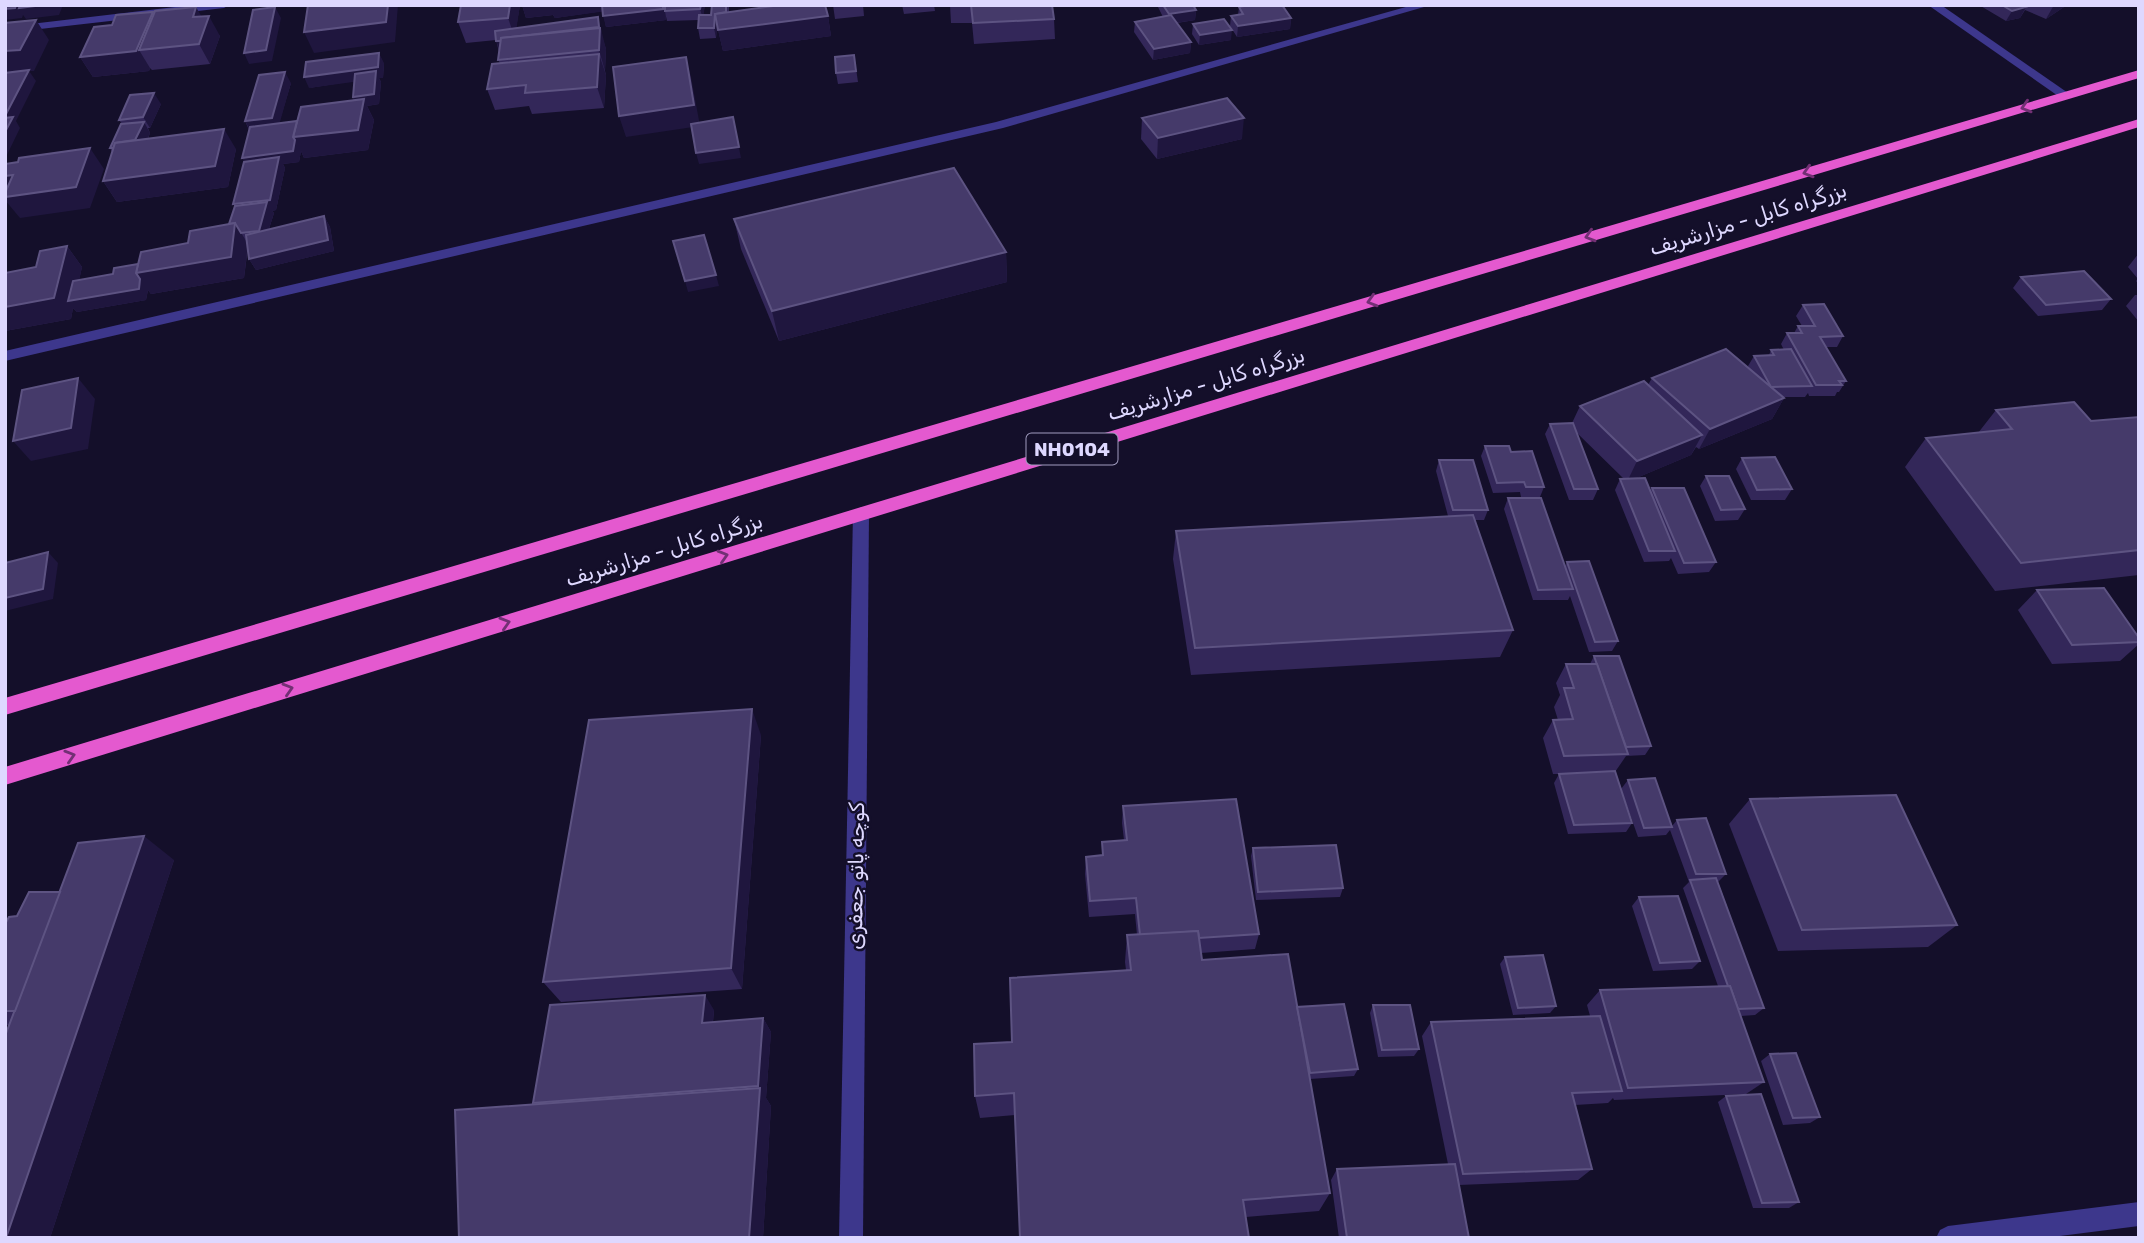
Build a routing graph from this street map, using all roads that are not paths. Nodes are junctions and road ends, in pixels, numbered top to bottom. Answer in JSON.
{"nodes":[{"id":1,"x":224,"y":5,"type":"edge"},
{"id":2,"x":1426,"y":5,"type":"edge"},
{"id":3,"x":1933,"y":5,"type":"edge"},
{"id":4,"x":5,"y":30,"type":"edge"},
{"id":5,"x":2139,"y":74,"type":"edge"},
{"id":6,"x":2065,"y":95,"type":"junction"},
{"id":7,"x":2139,"y":123,"type":"edge"},
{"id":8,"x":5,"y":356,"type":"edge"},
{"id":9,"x":861,"y":513,"type":"junction"},
{"id":10,"x":5,"y":707,"type":"edge"},
{"id":11,"x":5,"y":776,"type":"edge"},
{"id":12,"x":2139,"y":1214,"type":"edge"},
{"id":13,"x":851,"y":1238,"type":"edge"},
{"id":14,"x":1948,"y":1238,"type":"edge"}],
"edges":[{"from":1,"to":4,"type":"street"},
{"from":2,"to":8,"type":"street"},
{"from":3,"to":6,"type":"street"},
{"from":5,"to":6,"type":"highway","name":"بزرگراه کابل - مزارشریف","number":"NH0104"},
{"from":6,"to":10,"type":"highway","name":"بزرگراه کابل - مزارشریف","number":"NH0104","one_way":true},
{"from":7,"to":9,"type":"highway","name":"بزرگراه کابل - مزارشریف","number":"NH0104"},
{"from":11,"to":9,"type":"highway","name":"بزرگراه کابل - مزارشریف","number":"NH0104","one_way":true},
{"from":9,"to":13,"type":"street","name":"کوچه پاتو جعفری"},
{"from":12,"to":14,"type":"street"}]}
